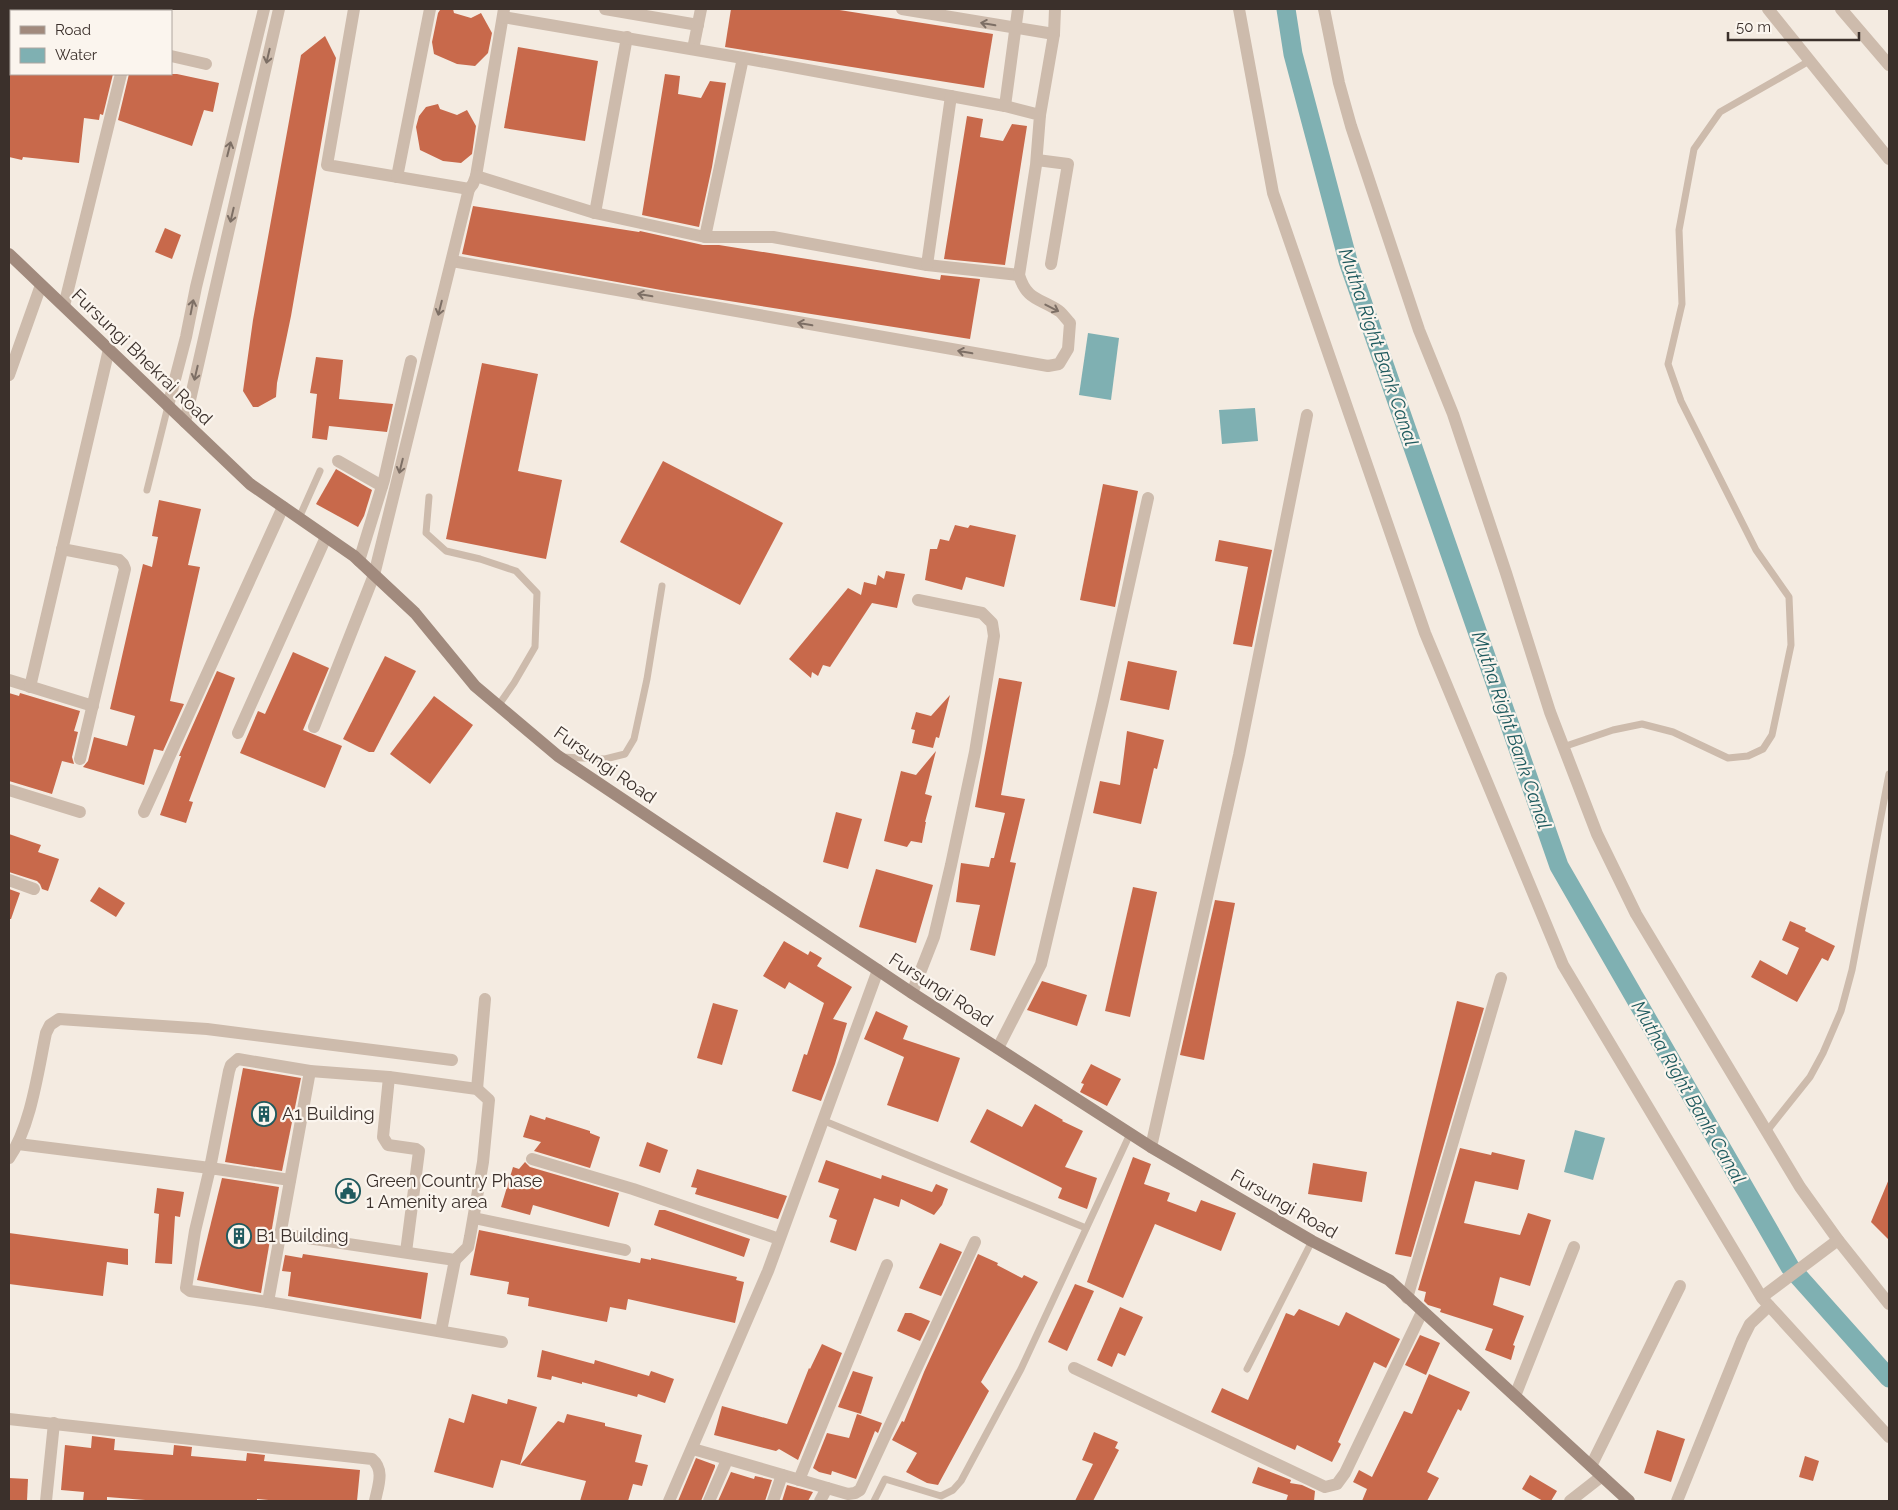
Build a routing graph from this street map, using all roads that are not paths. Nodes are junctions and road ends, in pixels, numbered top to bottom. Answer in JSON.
{"nodes":[{"id":1,"x":264,"y":9,"type":"edge"},
{"id":2,"x":279,"y":9,"type":"edge"},
{"id":3,"x":354,"y":9,"type":"edge"},
{"id":4,"x":430,"y":9,"type":"edge"},
{"id":5,"x":605,"y":9,"type":"edge"},
{"id":6,"x":700,"y":9,"type":"edge"},
{"id":7,"x":902,"y":9,"type":"edge"},
{"id":8,"x":1018,"y":9,"type":"edge"},
{"id":9,"x":1055,"y":9,"type":"edge"},
{"id":10,"x":1239,"y":9,"type":"edge"},
{"id":11,"x":1324,"y":9,"type":"edge"},
{"id":12,"x":1768,"y":9,"type":"edge"},
{"id":13,"x":1841,"y":9,"type":"edge"},
{"id":14,"x":503,"y":13,"type":"edge"},
{"id":15,"x":698,"y":25,"type":"junction"},
{"id":16,"x":1015,"y":29,"type":"junction"},
{"id":17,"x":1054,"y":34,"type":"junction"},
{"id":18,"x":627,"y":37,"type":"junction"},
{"id":19,"x":693,"y":49,"type":"junction"},
{"id":20,"x":172,"y":56,"type":"edge"},
{"id":21,"x":744,"y":58,"type":"junction"},
{"id":22,"x":1811,"y":60,"type":"junction"},
{"id":23,"x":206,"y":64,"type":"dead end"},
{"id":24,"x":1889,"y":65,"type":"edge"},
{"id":25,"x":121,"y":75,"type":"edge"},
{"id":26,"x":951,"y":96,"type":"junction"},
{"id":27,"x":1005,"y":106,"type":"junction"},
{"id":28,"x":1040,"y":115,"type":"junction"},
{"id":29,"x":1889,"y":159,"type":"edge"},
{"id":30,"x":1036,"y":160,"type":"junction"},
{"id":31,"x":476,"y":176,"type":"junction"},
{"id":32,"x":397,"y":177,"type":"junction"},
{"id":33,"x":469,"y":189,"type":"junction"},
{"id":34,"x":595,"y":213,"type":"junction"},
{"id":35,"x":705,"y":236,"type":"junction"},
{"id":36,"x":9,"y":254,"type":"edge"},
{"id":37,"x":452,"y":261,"type":"junction"},
{"id":38,"x":1051,"y":264,"type":"dead end"},
{"id":39,"x":927,"y":265,"type":"junction"},
{"id":40,"x":1019,"y":275,"type":"junction"},
{"id":41,"x":41,"y":285,"type":"junction"},
{"id":42,"x":64,"y":306,"type":"junction"},
{"id":43,"x":109,"y":349,"type":"junction"},
{"id":44,"x":411,"y":361,"type":"dead end"},
{"id":45,"x":9,"y":375,"type":"edge"},
{"id":46,"x":168,"y":406,"type":"junction"},
{"id":47,"x":1307,"y":415,"type":"dead end"},
{"id":48,"x":185,"y":422,"type":"junction"},
{"id":49,"x":338,"y":461,"type":"dead end"},
{"id":50,"x":320,"y":471,"type":"dead end"},
{"id":51,"x":250,"y":484,"type":"joint"},
{"id":52,"x":382,"y":486,"type":"junction"},
{"id":53,"x":148,"y":490,"type":"dead end"},
{"id":54,"x":430,"y":498,"type":"dead end"},
{"id":55,"x":1148,"y":498,"type":"dead end"},
{"id":56,"x":282,"y":507,"type":"junction"},
{"id":57,"x":299,"y":518,"type":"junction"},
{"id":58,"x":326,"y":537,"type":"junction"},
{"id":59,"x":62,"y":548,"type":"junction"},
{"id":60,"x":359,"y":561,"type":"junction"},
{"id":61,"x":374,"y":575,"type":"junction"},
{"id":62,"x":662,"y":586,"type":"dead end"},
{"id":63,"x":918,"y":600,"type":"dead end"},
{"id":64,"x":9,"y":680,"type":"edge"},
{"id":65,"x":30,"y":687,"type":"junction"},
{"id":66,"x":93,"y":706,"type":"junction"},
{"id":67,"x":498,"y":706,"type":"junction"},
{"id":68,"x":314,"y":727,"type":"dead end"},
{"id":69,"x":238,"y":733,"type":"dead end"},
{"id":70,"x":1563,"y":747,"type":"junction"},
{"id":71,"x":558,"y":756,"type":"junction"},
{"id":72,"x":80,"y":759,"type":"dead end"},
{"id":73,"x":1889,"y":774,"type":"edge"},
{"id":74,"x":9,"y":790,"type":"edge"},
{"id":75,"x":80,"y":812,"type":"dead end"},
{"id":76,"x":144,"y":812,"type":"dead end"},
{"id":77,"x":9,"y":880,"type":"edge"},
{"id":78,"x":34,"y":889,"type":"dead end"},
{"id":79,"x":878,"y":970,"type":"junction"},
{"id":80,"x":1500,"y":978,"type":"dead end"},
{"id":81,"x":912,"y":993,"type":"junction"},
{"id":82,"x":485,"y":1000,"type":"dead end"},
{"id":83,"x":998,"y":1048,"type":"junction"},
{"id":84,"x":452,"y":1060,"type":"dead end"},
{"id":85,"x":310,"y":1071,"type":"junction"},
{"id":86,"x":389,"y":1078,"type":"junction"},
{"id":87,"x":477,"y":1089,"type":"junction"},
{"id":88,"x":822,"y":1120,"type":"junction"},
{"id":89,"x":1767,"y":1130,"type":"junction"},
{"id":90,"x":1130,"y":1134,"type":"junction"},
{"id":91,"x":18,"y":1144,"type":"junction"},
{"id":92,"x":1150,"y":1147,"type":"junction"},
{"id":93,"x":9,"y":1158,"type":"edge"},
{"id":94,"x":532,"y":1159,"type":"dead end"},
{"id":95,"x":210,"y":1168,"type":"junction"},
{"id":96,"x":290,"y":1180,"type":"junction"},
{"id":97,"x":474,"y":1218,"type":"junction"},
{"id":98,"x":1086,"y":1228,"type":"junction"},
{"id":99,"x":281,"y":1234,"type":"junction"},
{"id":100,"x":780,"y":1239,"type":"junction"},
{"id":101,"x":1312,"y":1241,"type":"junction"},
{"id":102,"x":975,"y":1242,"type":"dead end"},
{"id":103,"x":1834,"y":1243,"type":"junction"},
{"id":104,"x":1574,"y":1247,"type":"dead end"},
{"id":105,"x":625,"y":1250,"type":"dead end"},
{"id":106,"x":406,"y":1252,"type":"junction"},
{"id":107,"x":456,"y":1260,"type":"junction"},
{"id":108,"x":886,"y":1264,"type":"dead end"},
{"id":109,"x":1680,"y":1286,"type":"dead end"},
{"id":110,"x":1407,"y":1298,"type":"junction"},
{"id":111,"x":268,"y":1302,"type":"junction"},
{"id":112,"x":1766,"y":1302,"type":"junction"},
{"id":113,"x":1889,"y":1304,"type":"edge"},
{"id":114,"x":1422,"y":1312,"type":"junction"},
{"id":115,"x":441,"y":1331,"type":"junction"},
{"id":116,"x":502,"y":1342,"type":"dead end"},
{"id":117,"x":1074,"y":1368,"type":"dead end"},
{"id":118,"x":1247,"y":1369,"type":"dead end"},
{"id":119,"x":1515,"y":1396,"type":"junction"},
{"id":120,"x":9,"y":1418,"type":"edge"},
{"id":121,"x":54,"y":1423,"type":"junction"},
{"id":122,"x":1889,"y":1437,"type":"edge"},
{"id":123,"x":693,"y":1449,"type":"junction"},
{"id":124,"x":727,"y":1460,"type":"junction"},
{"id":125,"x":1591,"y":1466,"type":"junction"},
{"id":126,"x":782,"y":1475,"type":"junction"},
{"id":127,"x":1602,"y":1476,"type":"junction"},
{"id":128,"x":798,"y":1480,"type":"junction"},
{"id":129,"x":826,"y":1488,"type":"junction"},
{"id":130,"x":1624,"y":1500,"type":"edge"},
{"id":131,"x":46,"y":1501,"type":"edge"},
{"id":132,"x":375,"y":1501,"type":"edge"},
{"id":133,"x":669,"y":1501,"type":"edge"},
{"id":134,"x":710,"y":1501,"type":"edge"},
{"id":135,"x":773,"y":1501,"type":"edge"},
{"id":136,"x":820,"y":1501,"type":"edge"},
{"id":137,"x":874,"y":1501,"type":"edge"},
{"id":138,"x":1570,"y":1501,"type":"edge"},
{"id":139,"x":1677,"y":1501,"type":"edge"}],
"edges":[{"from":46,"to":1,"type":"street","one_way":true},
{"from":2,"to":48,"type":"street","one_way":true},
{"from":3,"to":32,"type":"street"},
{"from":4,"to":32,"type":"street"},
{"from":5,"to":15,"type":"street"},
{"from":6,"to":15,"type":"street"},
{"from":16,"to":7,"type":"street","one_way":true},
{"from":8,"to":16,"type":"street"},
{"from":9,"to":17,"type":"street"},
{"from":10,"to":112,"type":"street"},
{"from":11,"to":70,"type":"street"},
{"from":12,"to":22,"type":"street"},
{"from":13,"to":24,"type":"street"},
{"from":14,"to":18,"type":"street"},
{"from":14,"to":31,"type":"street"},
{"from":15,"to":19,"type":"street"},
{"from":16,"to":17,"type":"street"},
{"from":16,"to":27,"type":"street"},
{"from":17,"to":28,"type":"street"},
{"from":18,"to":19,"type":"street"},
{"from":18,"to":34,"type":"street"},
{"from":19,"to":21,"type":"street"},
{"from":20,"to":23,"type":"street"},
{"from":21,"to":26,"type":"street"},
{"from":21,"to":35,"type":"street"},
{"from":22,"to":29,"type":"street"},
{"from":22,"to":70,"type":"lane"},
{"from":25,"to":42,"type":"street"},
{"from":26,"to":27,"type":"street"},
{"from":26,"to":39,"type":"street"},
{"from":27,"to":28,"type":"street"},
{"from":28,"to":30,"type":"street"},
{"from":30,"to":38,"type":"street"},
{"from":30,"to":40,"type":"street"},
{"from":31,"to":33,"type":"street"},
{"from":31,"to":34,"type":"street"},
{"from":32,"to":33,"type":"street"},
{"from":33,"to":37,"type":"street"},
{"from":34,"to":35,"type":"street"},
{"from":35,"to":39,"type":"street"},
{"from":36,"to":41,"type":"street","name":"Fursungi Bhekrai Road"},
{"from":40,"to":37,"type":"street","one_way":true},
{"from":37,"to":61,"type":"street","one_way":true},
{"from":39,"to":40,"type":"street"},
{"from":41,"to":42,"type":"street","name":"Fursungi Bhekrai Road"},
{"from":41,"to":45,"type":"street"},
{"from":42,"to":43,"type":"street","name":"Fursungi Bhekrai Road"},
{"from":43,"to":46,"type":"street","name":"Fursungi Bhekrai Road"},
{"from":43,"to":59,"type":"street"},
{"from":44,"to":52,"type":"street"},
{"from":46,"to":48,"type":"street","name":"Fursungi Bhekrai Road"},
{"from":46,"to":53,"type":"lane"},
{"from":47,"to":92,"type":"street"},
{"from":48,"to":51,"type":"street","name":"Fursungi Bhekrai Road"},
{"from":49,"to":52,"type":"street"},
{"from":50,"to":57,"type":"lane"},
{"from":51,"to":56,"type":"street","name":"Fursungi Road"},
{"from":52,"to":60,"type":"street"},
{"from":54,"to":67,"type":"lane"},
{"from":55,"to":83,"type":"street"},
{"from":56,"to":57,"type":"street","name":"Fursungi Road"},
{"from":56,"to":76,"type":"street"},
{"from":57,"to":58,"type":"street","name":"Fursungi Road"},
{"from":58,"to":60,"type":"street","name":"Fursungi Road"},
{"from":58,"to":69,"type":"street"},
{"from":59,"to":65,"type":"street"},
{"from":59,"to":66,"type":"street"},
{"from":60,"to":61,"type":"street","name":"Fursungi Road"},
{"from":61,"to":67,"type":"street","name":"Fursungi Road"},
{"from":61,"to":68,"type":"street"},
{"from":62,"to":71,"type":"lane"},
{"from":63,"to":81,"type":"street"},
{"from":64,"to":65,"type":"street"},
{"from":65,"to":66,"type":"street"},
{"from":66,"to":72,"type":"street"},
{"from":67,"to":71,"type":"street","name":"Fursungi Road"},
{"from":70,"to":89,"type":"street"},
{"from":71,"to":79,"type":"street","name":"Fursungi Road"},
{"from":73,"to":89,"type":"lane"},
{"from":74,"to":75,"type":"street"},
{"from":77,"to":78,"type":"street"},
{"from":79,"to":81,"type":"street","name":"Fursungi Road"},
{"from":79,"to":88,"type":"street"},
{"from":80,"to":110,"type":"street"},
{"from":81,"to":83,"type":"street","name":"Fursungi Road"},
{"from":82,"to":87,"type":"street"},
{"from":83,"to":90,"type":"street","name":"Fursungi Road"},
{"from":84,"to":91,"type":"street"},
{"from":85,"to":86,"type":"street"},
{"from":85,"to":95,"type":"street"},
{"from":85,"to":96,"type":"street"},
{"from":86,"to":87,"type":"street"},
{"from":86,"to":106,"type":"street"},
{"from":87,"to":97,"type":"street"},
{"from":88,"to":98,"type":"lane"},
{"from":88,"to":100,"type":"street"},
{"from":89,"to":103,"type":"street"},
{"from":90,"to":92,"type":"street","name":"Fursungi Road"},
{"from":90,"to":98,"type":"lane"},
{"from":91,"to":93,"type":"street"},
{"from":91,"to":95,"type":"street"},
{"from":92,"to":101,"type":"street","name":"Fursungi Road"},
{"from":94,"to":100,"type":"street"},
{"from":95,"to":96,"type":"street"},
{"from":95,"to":111,"type":"street"},
{"from":96,"to":99,"type":"street"},
{"from":97,"to":105,"type":"street"},
{"from":97,"to":107,"type":"street"},
{"from":98,"to":137,"type":"lane"},
{"from":99,"to":106,"type":"street"},
{"from":99,"to":111,"type":"street"},
{"from":100,"to":123,"type":"street"},
{"from":101,"to":110,"type":"street","name":"Fursungi Road"},
{"from":101,"to":118,"type":"lane"},
{"from":102,"to":129,"type":"street"},
{"from":103,"to":112,"type":"street"},
{"from":103,"to":113,"type":"street"},
{"from":104,"to":119,"type":"street"},
{"from":106,"to":107,"type":"street"},
{"from":107,"to":115,"type":"street"},
{"from":108,"to":128,"type":"street"},
{"from":109,"to":125,"type":"street"},
{"from":110,"to":114,"type":"street","name":"Fursungi Road"},
{"from":111,"to":115,"type":"street"},
{"from":112,"to":122,"type":"street"},
{"from":112,"to":139,"type":"street"},
{"from":114,"to":117,"type":"street"},
{"from":114,"to":119,"type":"street","name":"Fursungi Road"},
{"from":115,"to":116,"type":"street"},
{"from":119,"to":125,"type":"street","name":"Fursungi Road"},
{"from":120,"to":121,"type":"street"},
{"from":121,"to":131,"type":"street"},
{"from":121,"to":132,"type":"street"},
{"from":123,"to":124,"type":"street"},
{"from":123,"to":133,"type":"street"},
{"from":124,"to":126,"type":"street"},
{"from":124,"to":134,"type":"street"},
{"from":125,"to":127,"type":"street","name":"Fursungi Road"},
{"from":126,"to":128,"type":"street"},
{"from":126,"to":135,"type":"street"},
{"from":127,"to":130,"type":"street","name":"Fursungi Road"},
{"from":127,"to":138,"type":"street"},
{"from":128,"to":129,"type":"street"},
{"from":129,"to":136,"type":"street"}]}
